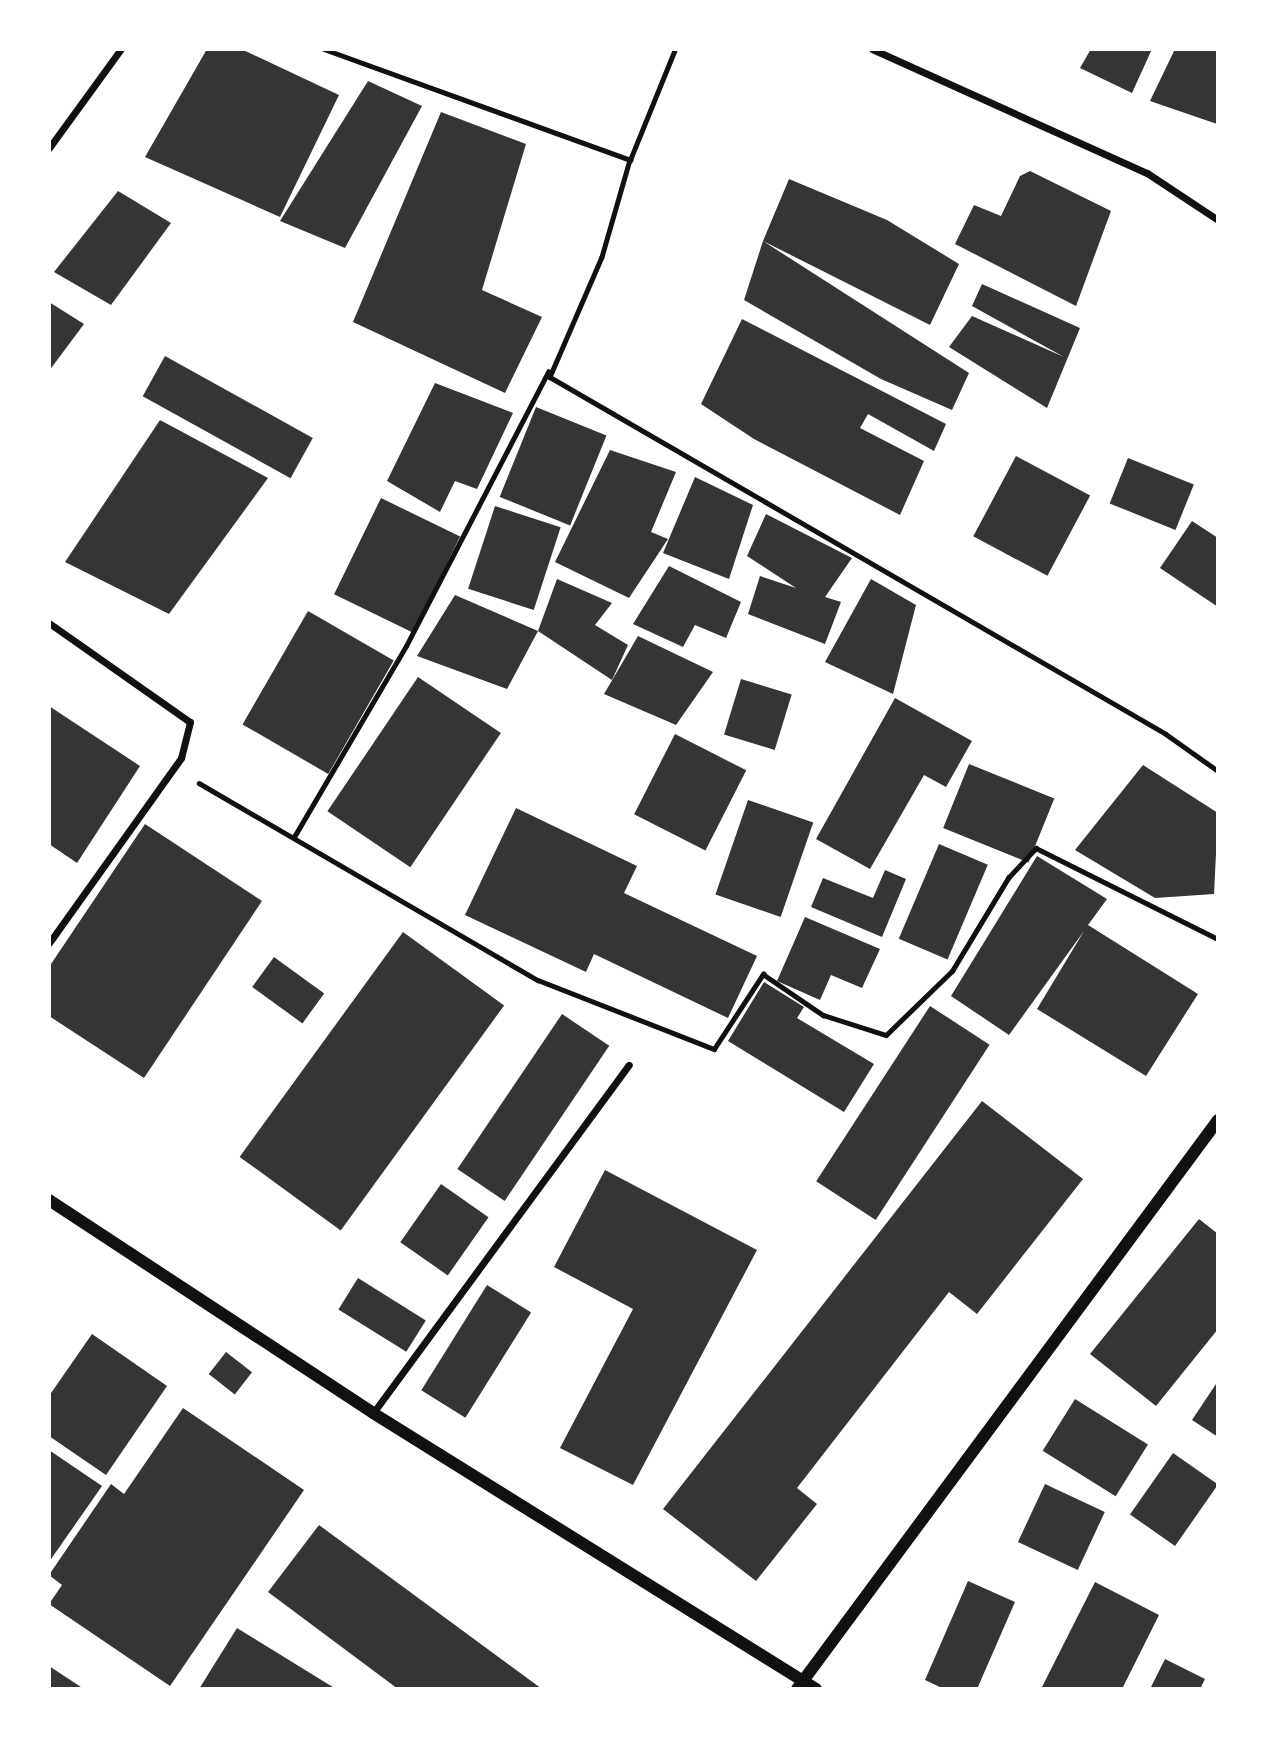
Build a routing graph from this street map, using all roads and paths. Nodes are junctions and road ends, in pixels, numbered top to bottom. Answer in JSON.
{"nodes":[{"id":1,"x":121,"y":49,"type":"edge"},
{"id":2,"x":324,"y":49,"type":"edge"},
{"id":3,"x":675,"y":49,"type":"edge"},
{"id":4,"x":872,"y":49,"type":"edge"},
{"id":5,"x":49,"y":148,"type":"edge"},
{"id":6,"x":630,"y":160,"type":"junction"},
{"id":7,"x":1218,"y":220,"type":"edge"},
{"id":8,"x":549,"y":372,"type":"junction"},
{"id":9,"x":49,"y":623,"type":"edge"},
{"id":10,"x":175,"y":768,"type":"junction"},
{"id":11,"x":1218,"y":771,"type":"edge"},
{"id":12,"x":293,"y":838,"type":"junction"},
{"id":13,"x":1218,"y":939,"type":"edge"},
{"id":14,"x":49,"y":943,"type":"edge"},
{"id":15,"x":629,"y":1065,"type":"dead end"},
{"id":16,"x":1218,"y":1120,"type":"edge"},
{"id":17,"x":49,"y":1200,"type":"edge"},
{"id":18,"x":373,"y":1413,"type":"junction"},
{"id":19,"x":800,"y":1685,"type":"edge"},
{"id":20,"x":816,"y":1689,"type":"edge"}],
"edges":[{"from":1,"to":5,"type":"street"},
{"from":2,"to":6,"type":"path"},
{"from":3,"to":6,"type":"path"},
{"from":4,"to":7,"type":"street"},
{"from":6,"to":8,"type":"path"},
{"from":8,"to":11,"type":"path"},
{"from":8,"to":12,"type":"path"},
{"from":9,"to":10,"type":"street"},
{"from":10,"to":12,"type":"path"},
{"from":10,"to":14,"type":"street"},
{"from":12,"to":13,"type":"path"},
{"from":15,"to":18,"type":"street"},
{"from":16,"to":19,"type":"street"},
{"from":17,"to":18,"type":"street"},
{"from":18,"to":19,"type":"street"},
{"from":19,"to":20,"type":"street"}]}
